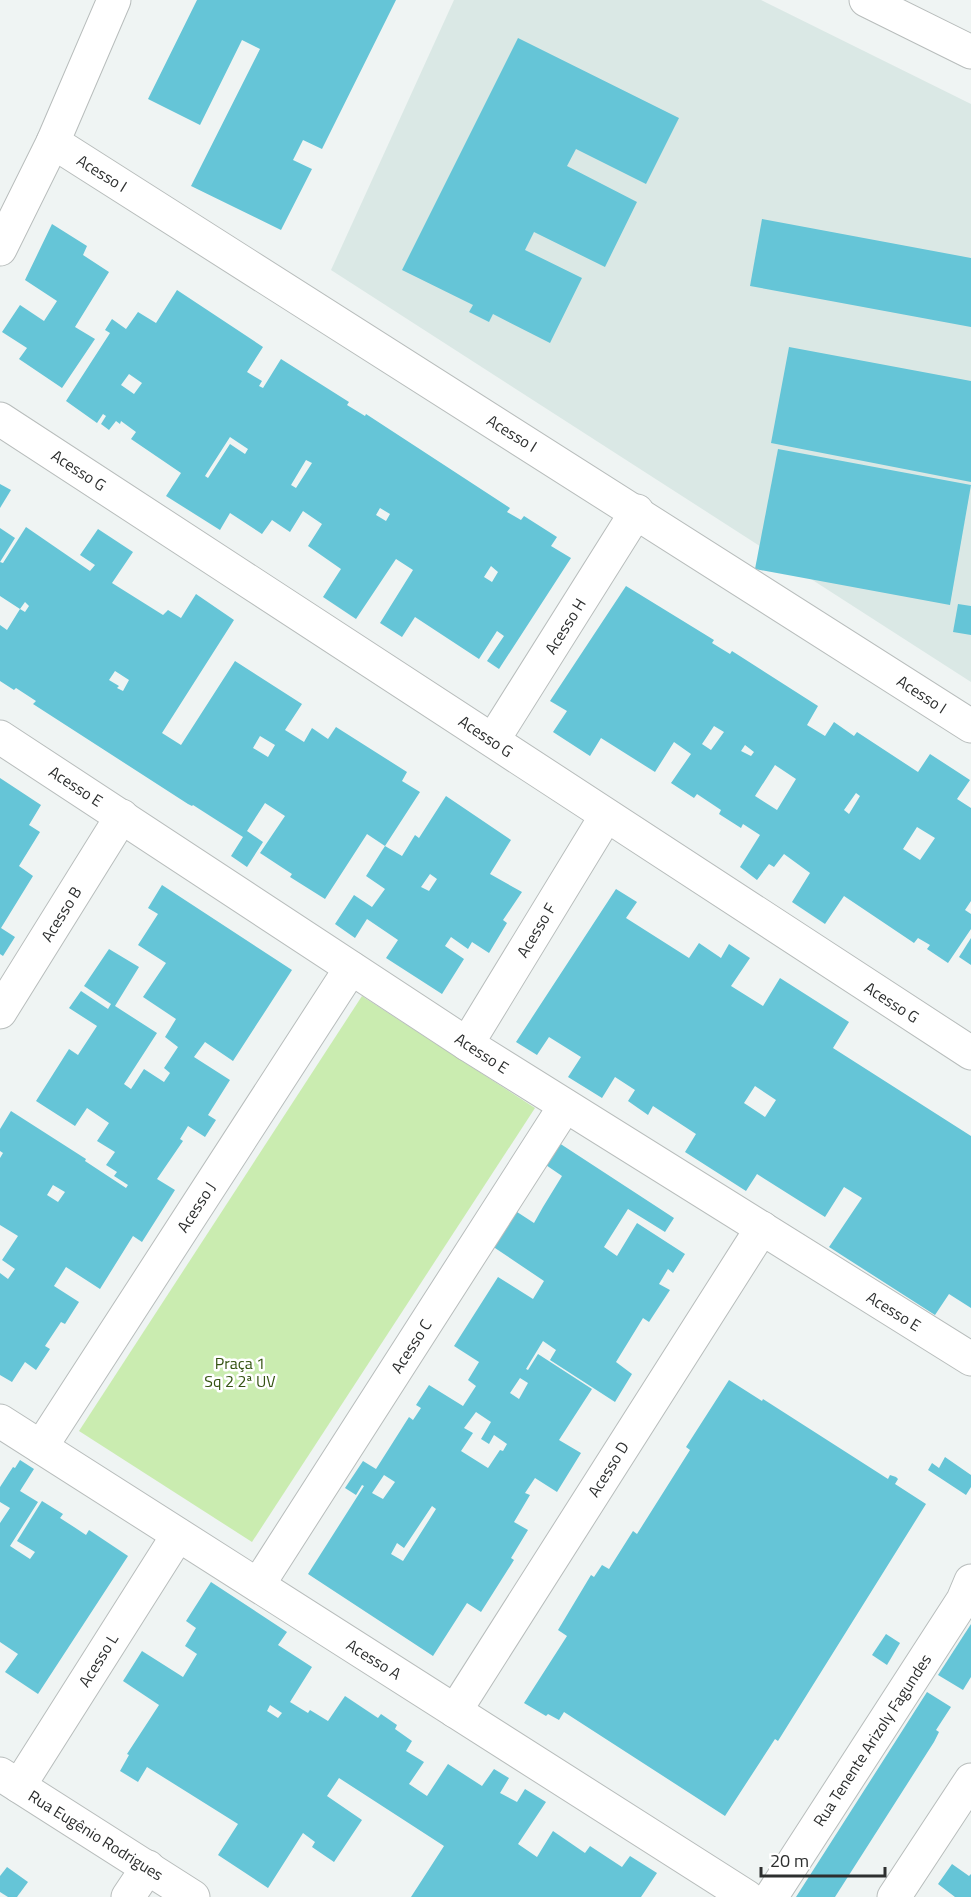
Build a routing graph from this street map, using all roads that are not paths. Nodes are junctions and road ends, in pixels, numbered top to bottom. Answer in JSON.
{"nodes":[{"id":1,"x":114,"y":0,"type":"edge"},
{"id":2,"x":866,"y":0,"type":"edge"},
{"id":3,"x":971,"y":52,"type":"edge"},
{"id":4,"x":53,"y":142,"type":"junction"},
{"id":5,"x":0,"y":249,"type":"edge"},
{"id":6,"x":0,"y":419,"type":"edge"},
{"id":7,"x":637,"y":511,"type":"junction"},
{"id":8,"x":971,"y":726,"type":"edge"},
{"id":9,"x":0,"y":737,"type":"edge"},
{"id":10,"x":493,"y":740,"type":"junction"},
{"id":11,"x":122,"y":816,"type":"junction"},
{"id":12,"x":606,"y":816,"type":"junction"},
{"id":13,"x":351,"y":968,"type":"junction"},
{"id":14,"x":0,"y":1012,"type":"edge"},
{"id":15,"x":467,"y":1044,"type":"junction"},
{"id":16,"x":971,"y":1053,"type":"edge"},
{"id":17,"x":565,"y":1106,"type":"junction"},
{"id":18,"x":762,"y":1228,"type":"junction"},
{"id":19,"x":971,"y":1359,"type":"edge"},
{"id":20,"x":0,"y":1421,"type":"edge"},
{"id":21,"x":41,"y":1447,"type":"junction"},
{"id":22,"x":178,"y":1534,"type":"junction"},
{"id":23,"x":971,"y":1581,"type":"edge"},
{"id":24,"x":258,"y":1586,"type":"junction"},
{"id":25,"x":455,"y":1711,"type":"junction"},
{"id":26,"x":9,"y":1780,"type":"edge"},
{"id":27,"x":971,"y":1780,"type":"edge"},
{"id":28,"x":148,"y":1867,"type":"junction"},
{"id":29,"x":128,"y":1897,"type":"edge"},
{"id":30,"x":193,"y":1897,"type":"edge"},
{"id":31,"x":747,"y":1897,"type":"edge"},
{"id":32,"x":771,"y":1897,"type":"edge"},
{"id":33,"x":894,"y":1897,"type":"edge"}],
"edges":[{"from":1,"to":4,"type":"street"},
{"from":2,"to":3,"type":"street"},
{"from":4,"to":5,"type":"street"},
{"from":4,"to":7,"type":"street","name":"Acesso I"},
{"from":6,"to":10,"type":"street","name":"Acesso G"},
{"from":7,"to":8,"type":"street","name":"Acesso I"},
{"from":7,"to":10,"type":"street","name":"Acesso H"},
{"from":9,"to":11,"type":"street","name":"Acesso E"},
{"from":10,"to":12,"type":"street","name":"Acesso G"},
{"from":11,"to":13,"type":"street","name":"Acesso E"},
{"from":11,"to":14,"type":"street","name":"Acesso B"},
{"from":12,"to":15,"type":"street","name":"Acesso F"},
{"from":12,"to":16,"type":"street","name":"Acesso G"},
{"from":13,"to":15,"type":"street","name":"Acesso E"},
{"from":13,"to":21,"type":"street","name":"Acesso J"},
{"from":15,"to":17,"type":"street","name":"Acesso E"},
{"from":17,"to":18,"type":"street","name":"Acesso E"},
{"from":17,"to":24,"type":"street","name":"Acesso C"},
{"from":18,"to":19,"type":"street","name":"Acesso E"},
{"from":18,"to":25,"type":"street","name":"Acesso D"},
{"from":20,"to":21,"type":"street","name":"Acesso A"},
{"from":21,"to":22,"type":"street","name":"Acesso A"},
{"from":22,"to":24,"type":"street","name":"Acesso A"},
{"from":22,"to":26,"type":"street","name":"Acesso L"},
{"from":23,"to":32,"type":"street","name":"Rua Tenente Arizoly Fagundes"},
{"from":24,"to":25,"type":"street","name":"Acesso A"},
{"from":25,"to":31,"type":"street","name":"Acesso A"},
{"from":26,"to":28,"type":"street","name":"Rua Eugênio Rodrigues"},
{"from":27,"to":33,"type":"street"},
{"from":28,"to":29,"type":"street"},
{"from":28,"to":30,"type":"street","name":"Rua Eugênio Rodrigues"}]}
